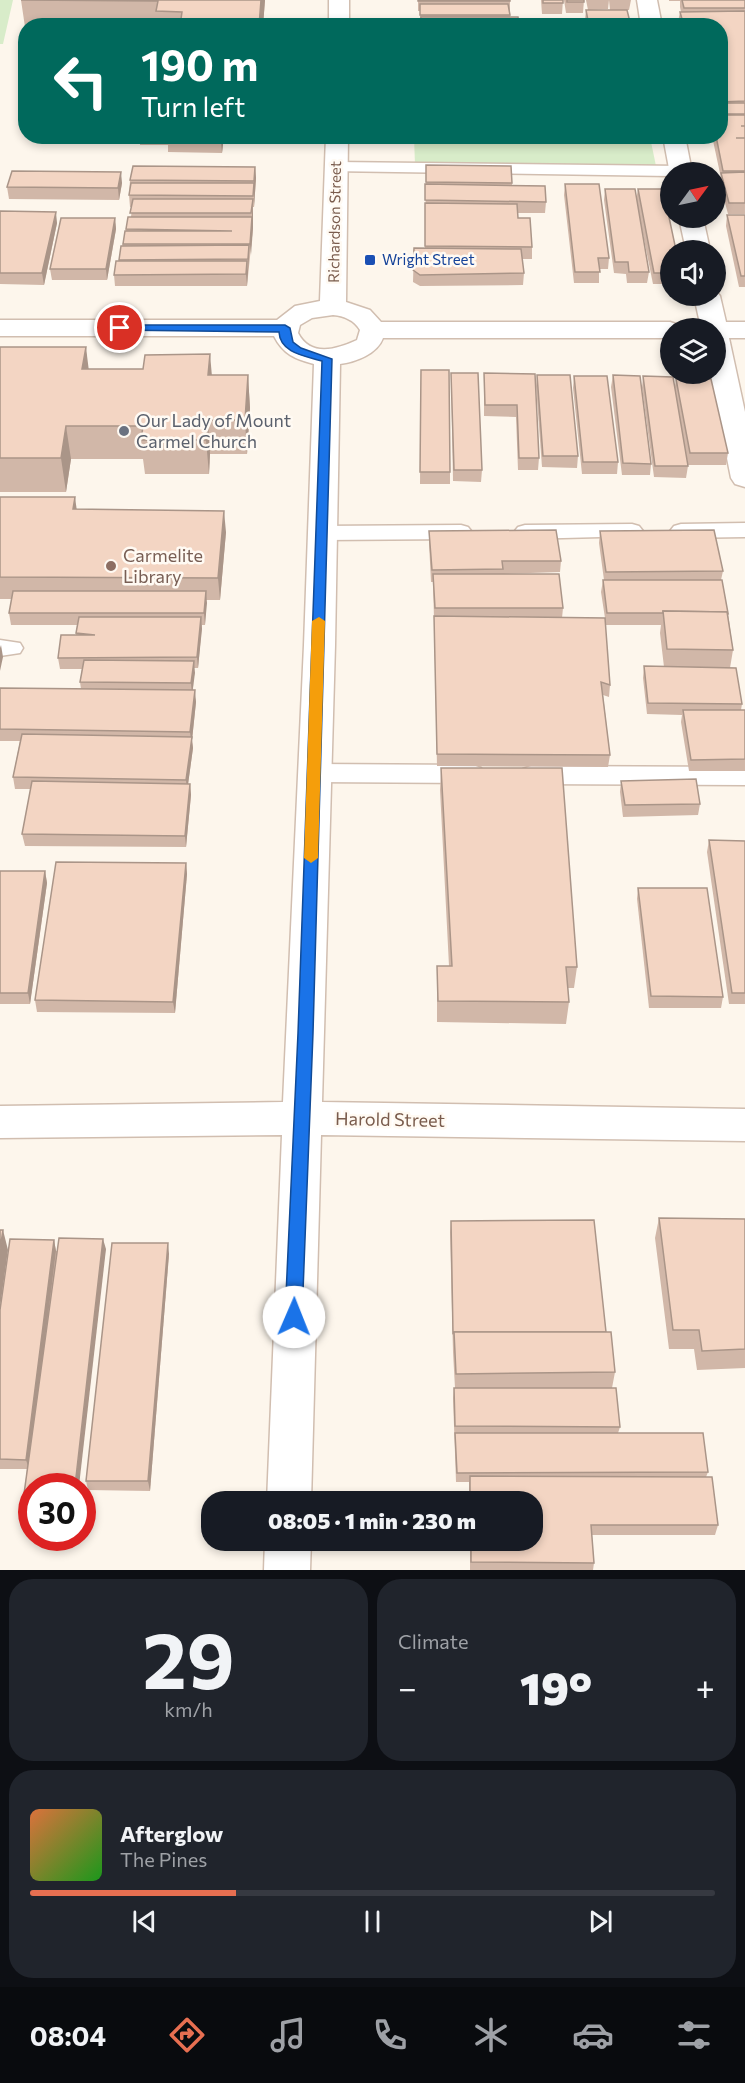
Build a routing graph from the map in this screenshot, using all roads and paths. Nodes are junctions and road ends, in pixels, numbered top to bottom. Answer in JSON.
{"nodes":[{"id":1,"x":339,"y":0,"type":"edge"},
{"id":2,"x":646,"y":0,"type":"edge"},
{"id":3,"x":339,"y":18,"type":"edge"},
{"id":4,"x":649,"y":18,"type":"edge"},
{"id":5,"x":337,"y":144,"type":"edge"},
{"id":6,"x":676,"y":144,"type":"edge"},
{"id":7,"x":679,"y":162,"type":"edge"},
{"id":8,"x":336,"y":167,"type":"junction"},
{"id":9,"x":660,"y":172,"type":"edge"},
{"id":10,"x":333,"y":307,"type":"junction"},
{"id":11,"x":0,"y":328,"type":"edge"},
{"id":12,"x":285,"y":328,"type":"junction"},
{"id":13,"x":726,"y":329,"type":"edge"},
{"id":14,"x":373,"y":330,"type":"junction"},
{"id":15,"x":660,"y":330,"type":"edge"},
{"id":16,"x":745,"y":330,"type":"edge"},
{"id":17,"x":327,"y":359,"type":"junction"},
{"id":18,"x":726,"y":384,"type":"edge"},
{"id":19,"x":745,"y":478,"type":"edge"},
{"id":20,"x":745,"y":531,"type":"edge"},
{"id":21,"x":486,"y":532,"type":"edge"},
{"id":22,"x":510,"y":532,"type":"edge"},
{"id":23,"x":321,"y":533,"type":"junction"},
{"id":24,"x":314,"y":773,"type":"junction"},
{"id":25,"x":745,"y":776,"type":"edge"},
{"id":26,"x":301,"y":1118,"type":"junction"},
{"id":27,"x":0,"y":1122,"type":"edge"},
{"id":28,"x":745,"y":1125,"type":"edge"},
{"id":29,"x":289,"y":1491,"type":"edge"},
{"id":30,"x":288,"y":1551,"type":"edge"},
{"id":31,"x":287,"y":1570,"type":"edge"}],
"edges":[{"from":1,"to":3,"type":"street"},
{"from":2,"to":4,"type":"street"},
{"from":5,"to":8,"type":"street","name":"Richardson Street"},
{"from":6,"to":7,"type":"street"},
{"from":8,"to":9,"type":"lane"},
{"from":8,"to":10,"type":"street","name":"Richardson Street"},
{"from":10,"to":12,"type":"street"},
{"from":10,"to":14,"type":"street"},
{"from":11,"to":12,"type":"street"},
{"from":12,"to":17,"type":"street"},
{"from":13,"to":16,"type":"street"},
{"from":14,"to":15,"type":"street"},
{"from":14,"to":17,"type":"street"},
{"from":17,"to":23,"type":"street"},
{"from":18,"to":19,"type":"street"},
{"from":20,"to":22,"type":"lane"},
{"from":21,"to":23,"type":"lane"},
{"from":23,"to":24,"type":"street"},
{"from":24,"to":25,"type":"lane"},
{"from":24,"to":26,"type":"street"},
{"from":26,"to":27,"type":"street","name":"Harold Street"},
{"from":26,"to":28,"type":"street","name":"Harold Street"},
{"from":26,"to":29,"type":"street"},
{"from":30,"to":31,"type":"street"}]}
